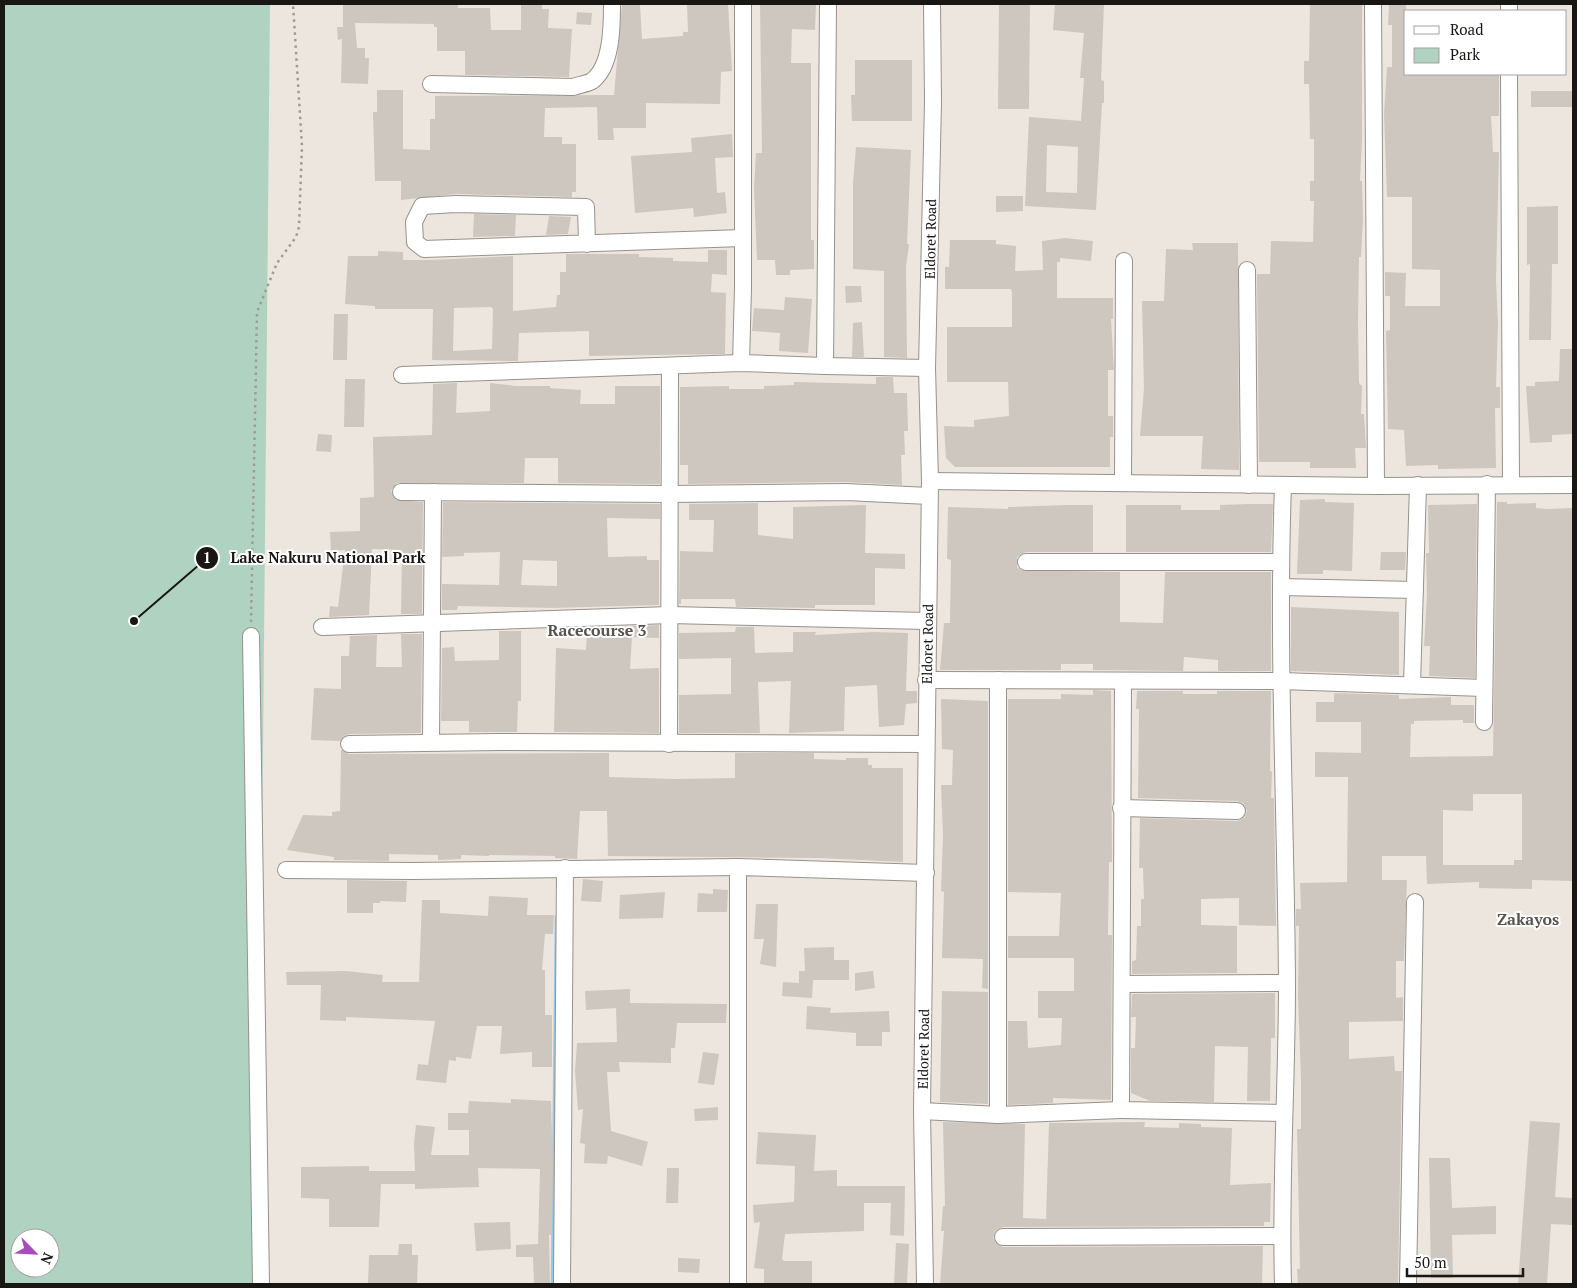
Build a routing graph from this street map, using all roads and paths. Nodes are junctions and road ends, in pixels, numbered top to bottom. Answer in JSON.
{"nodes":[{"id":1,"x":293,"y":4,"type":"edge"},
{"id":2,"x":612,"y":4,"type":"edge"},
{"id":3,"x":743,"y":4,"type":"edge"},
{"id":4,"x":828,"y":4,"type":"edge"},
{"id":5,"x":932,"y":4,"type":"edge"},
{"id":6,"x":1373,"y":4,"type":"edge"},
{"id":7,"x":1509,"y":75,"type":"edge"},
{"id":8,"x":431,"y":84,"type":"dead end"},
{"id":9,"x":743,"y":238,"type":"junction"},
{"id":10,"x":587,"y":244,"type":"junction"},
{"id":11,"x":1124,"y":261,"type":"dead end"},
{"id":12,"x":1247,"y":270,"type":"dead end"},
{"id":13,"x":741,"y":363,"type":"junction"},
{"id":14,"x":670,"y":366,"type":"junction"},
{"id":15,"x":825,"y":366,"type":"junction"},
{"id":16,"x":927,"y":368,"type":"junction"},
{"id":17,"x":402,"y":375,"type":"dead end"},
{"id":18,"x":1123,"y":482,"type":"junction"},
{"id":19,"x":1487,"y":484,"type":"junction"},
{"id":20,"x":1511,"y":484,"type":"junction"},
{"id":21,"x":1573,"y":484,"type":"edge"},
{"id":22,"x":1249,"y":485,"type":"junction"},
{"id":23,"x":1283,"y":485,"type":"junction"},
{"id":24,"x":1418,"y":485,"type":"junction"},
{"id":25,"x":1376,"y":486,"type":"junction"},
{"id":26,"x":930,"y":489,"type":"junction"},
{"id":27,"x":400,"y":492,"type":"dead end"},
{"id":28,"x":433,"y":492,"type":"junction"},
{"id":29,"x":669,"y":494,"type":"junction"},
{"id":30,"x":1026,"y":562,"type":"dead end"},
{"id":31,"x":1281,"y":562,"type":"junction"},
{"id":32,"x":1281,"y":587,"type":"junction"},
{"id":33,"x":1415,"y":590,"type":"junction"},
{"id":34,"x":670,"y":615,"type":"junction"},
{"id":35,"x":927,"y":621,"type":"junction"},
{"id":36,"x":431,"y":623,"type":"junction"},
{"id":37,"x":322,"y":627,"type":"dead end"},
{"id":38,"x":251,"y":636,"type":"joint"},
{"id":39,"x":926,"y":680,"type":"junction"},
{"id":40,"x":998,"y":680,"type":"junction"},
{"id":41,"x":1281,"y":681,"type":"junction"},
{"id":42,"x":1123,"y":682,"type":"junction"},
{"id":43,"x":1412,"y":685,"type":"junction"},
{"id":44,"x":1484,"y":688,"type":"junction"},
{"id":45,"x":1484,"y":722,"type":"dead end"},
{"id":46,"x":431,"y":742,"type":"junction"},
{"id":47,"x":349,"y":744,"type":"dead end"},
{"id":48,"x":669,"y":744,"type":"junction"},
{"id":49,"x":925,"y":744,"type":"junction"},
{"id":50,"x":1121,"y":808,"type":"junction"},
{"id":51,"x":1237,"y":811,"type":"dead end"},
{"id":52,"x":738,"y":867,"type":"junction"},
{"id":53,"x":565,"y":868,"type":"junction"},
{"id":54,"x":286,"y":870,"type":"dead end"},
{"id":55,"x":926,"y":873,"type":"junction"},
{"id":56,"x":1415,"y":902,"type":"dead end"},
{"id":57,"x":1123,"y":984,"type":"junction"},
{"id":58,"x":1287,"y":984,"type":"junction"},
{"id":59,"x":1121,"y":1110,"type":"junction"},
{"id":60,"x":922,"y":1111,"type":"junction"},
{"id":61,"x":1284,"y":1113,"type":"junction"},
{"id":62,"x":998,"y":1115,"type":"junction"},
{"id":63,"x":1282,"y":1236,"type":"junction"},
{"id":64,"x":1003,"y":1237,"type":"dead end"},
{"id":65,"x":261,"y":1284,"type":"edge"},
{"id":66,"x":562,"y":1284,"type":"edge"},
{"id":67,"x":738,"y":1284,"type":"edge"},
{"id":68,"x":925,"y":1284,"type":"edge"},
{"id":69,"x":1283,"y":1284,"type":"edge"},
{"id":70,"x":1408,"y":1284,"type":"edge"}],
"edges":[{"from":1,"to":38,"type":"path"},
{"from":2,"to":8,"type":"street"},
{"from":3,"to":9,"type":"street"},
{"from":4,"to":15,"type":"street"},
{"from":5,"to":16,"type":"street","name":"Eldoret Road"},
{"from":6,"to":25,"type":"street"},
{"from":7,"to":20,"type":"street"},
{"from":9,"to":10,"type":"street"},
{"from":9,"to":13,"type":"street"},
{"from":10,"to":10,"type":"street"},
{"from":11,"to":18,"type":"street"},
{"from":12,"to":22,"type":"street"},
{"from":13,"to":14,"type":"street"},
{"from":13,"to":15,"type":"street"},
{"from":14,"to":17,"type":"street"},
{"from":14,"to":29,"type":"street"},
{"from":15,"to":16,"type":"street"},
{"from":16,"to":26,"type":"street","name":"Eldoret Road"},
{"from":18,"to":22,"type":"street"},
{"from":18,"to":26,"type":"street"},
{"from":19,"to":20,"type":"street"},
{"from":19,"to":24,"type":"street"},
{"from":19,"to":44,"type":"street"},
{"from":20,"to":21,"type":"street"},
{"from":22,"to":23,"type":"street"},
{"from":23,"to":25,"type":"street"},
{"from":23,"to":31,"type":"street"},
{"from":24,"to":25,"type":"street"},
{"from":24,"to":33,"type":"street"},
{"from":26,"to":29,"type":"street"},
{"from":26,"to":35,"type":"street","name":"Eldoret Road"},
{"from":27,"to":28,"type":"street"},
{"from":28,"to":29,"type":"street"},
{"from":28,"to":36,"type":"street"},
{"from":29,"to":34,"type":"street"},
{"from":30,"to":31,"type":"street"},
{"from":31,"to":32,"type":"street"},
{"from":32,"to":33,"type":"street"},
{"from":32,"to":41,"type":"street"},
{"from":33,"to":43,"type":"street"},
{"from":34,"to":35,"type":"street"},
{"from":34,"to":36,"type":"street"},
{"from":34,"to":48,"type":"street"},
{"from":35,"to":39,"type":"street","name":"Eldoret Road"},
{"from":36,"to":37,"type":"street"},
{"from":36,"to":46,"type":"street"},
{"from":38,"to":65,"type":"street"},
{"from":39,"to":40,"type":"street"},
{"from":39,"to":49,"type":"street","name":"Eldoret Road"},
{"from":40,"to":42,"type":"street"},
{"from":40,"to":62,"type":"street"},
{"from":41,"to":42,"type":"street"},
{"from":41,"to":43,"type":"street"},
{"from":41,"to":58,"type":"street"},
{"from":42,"to":50,"type":"street"},
{"from":43,"to":44,"type":"street"},
{"from":44,"to":45,"type":"street"},
{"from":46,"to":47,"type":"street"},
{"from":46,"to":48,"type":"street"},
{"from":48,"to":49,"type":"street"},
{"from":49,"to":55,"type":"street","name":"Eldoret Road"},
{"from":50,"to":51,"type":"street"},
{"from":50,"to":57,"type":"street"},
{"from":52,"to":53,"type":"street"},
{"from":52,"to":55,"type":"street"},
{"from":52,"to":67,"type":"street"},
{"from":53,"to":54,"type":"street"},
{"from":53,"to":66,"type":"street"},
{"from":55,"to":60,"type":"street","name":"Eldoret Road"},
{"from":56,"to":70,"type":"street"},
{"from":57,"to":58,"type":"street"},
{"from":57,"to":59,"type":"street"},
{"from":58,"to":61,"type":"street"},
{"from":59,"to":61,"type":"street"},
{"from":59,"to":62,"type":"street"},
{"from":60,"to":62,"type":"street"},
{"from":60,"to":68,"type":"street","name":"Eldoret Road"},
{"from":61,"to":63,"type":"street"},
{"from":63,"to":64,"type":"street"},
{"from":63,"to":69,"type":"street"}]}
